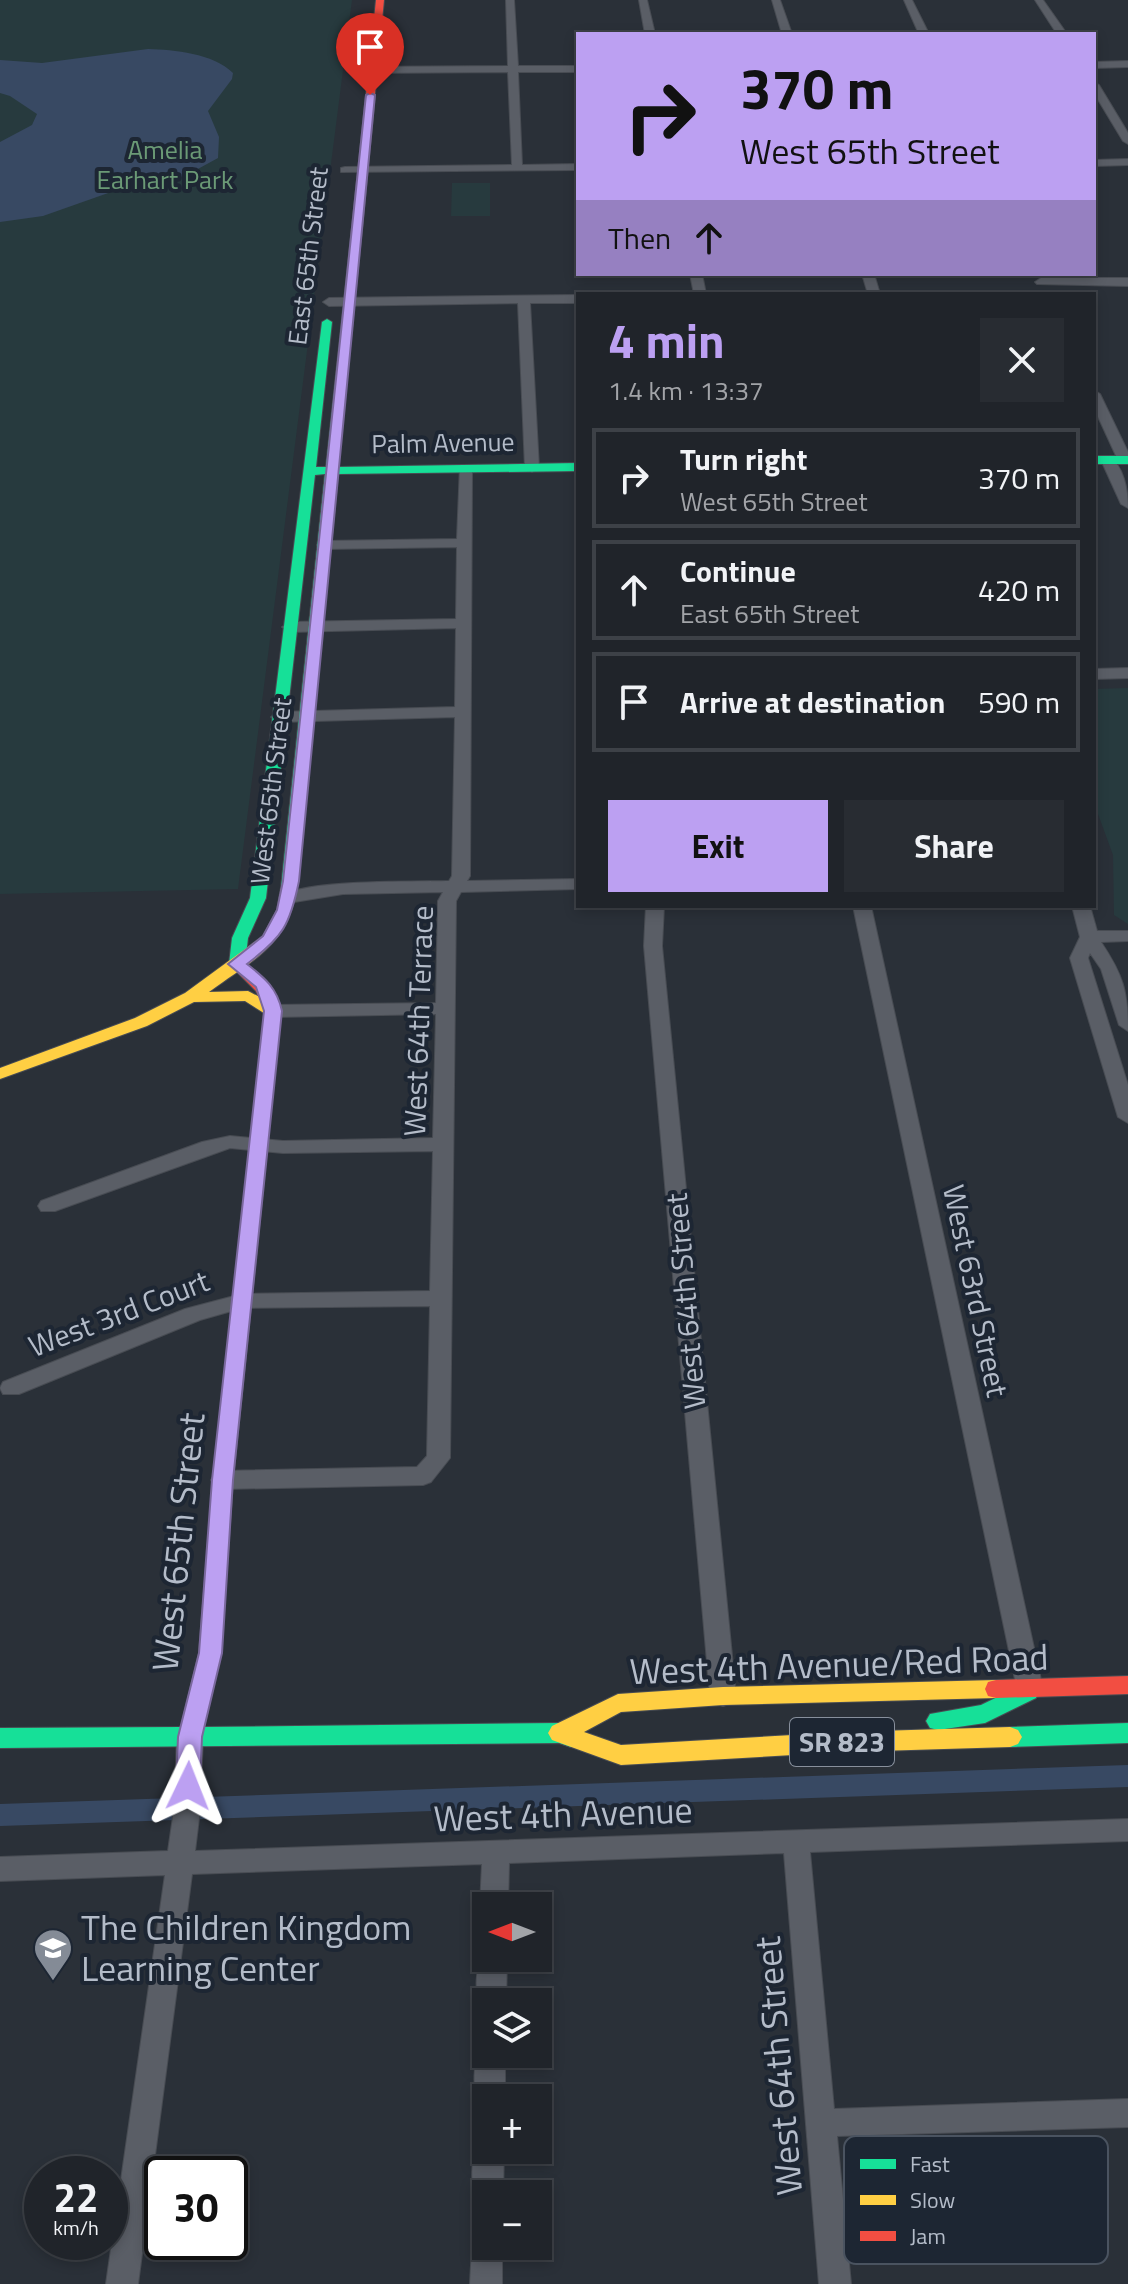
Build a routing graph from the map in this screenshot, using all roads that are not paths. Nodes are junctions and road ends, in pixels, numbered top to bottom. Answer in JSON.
{"nodes":[{"id":1,"x":365,"y":0,"type":"edge"},
{"id":2,"x":380,"y":0,"type":"edge"},
{"id":3,"x":510,"y":0,"type":"edge"},
{"id":4,"x":643,"y":0,"type":"edge"},
{"id":5,"x":776,"y":0,"type":"edge"},
{"id":6,"x":908,"y":0,"type":"edge"},
{"id":7,"x":1039,"y":0,"type":"edge"},
{"id":8,"x":650,"y":32,"type":"edge"},
{"id":9,"x":786,"y":32,"type":"edge"},
{"id":10,"x":923,"y":32,"type":"edge"},
{"id":11,"x":1061,"y":32,"type":"edge"},
{"id":12,"x":1128,"y":64,"type":"edge"},
{"id":13,"x":1096,"y":65,"type":"edge"},
{"id":14,"x":576,"y":69,"type":"edge"},
{"id":15,"x":365,"y":70,"type":"junction"},
{"id":16,"x":513,"y":70,"type":"junction"},
{"id":17,"x":1096,"y":88,"type":"edge"},
{"id":18,"x":1128,"y":141,"type":"edge"},
{"id":19,"x":1128,"y":162,"type":"edge"},
{"id":20,"x":1096,"y":163,"type":"edge"},
{"id":21,"x":576,"y":167,"type":"edge"},
{"id":22,"x":517,"y":168,"type":"junction"},
{"id":23,"x":354,"y":170,"type":"junction"},
{"id":24,"x":339,"y":218,"type":"dead end"},
{"id":25,"x":332,"y":277,"type":"dead end"},
{"id":26,"x":1128,"y":282,"type":"edge"},
{"id":27,"x":1042,"y":283,"type":"edge"},
{"id":28,"x":576,"y":299,"type":"edge"},
{"id":29,"x":524,"y":300,"type":"junction"},
{"id":30,"x":329,"y":302,"type":"junction"},
{"id":31,"x":349,"y":302,"type":"junction"},
{"id":32,"x":1096,"y":401,"type":"edge"},
{"id":33,"x":1114,"y":460,"type":"edge"},
{"id":34,"x":576,"y":467,"type":"edge"},
{"id":35,"x":532,"y":468,"type":"junction"},
{"id":36,"x":465,"y":469,"type":"junction"},
{"id":37,"x":309,"y":471,"type":"junction"},
{"id":38,"x":332,"y":471,"type":"junction"},
{"id":39,"x":1128,"y":504,"type":"edge"},
{"id":40,"x":464,"y":543,"type":"junction"},
{"id":41,"x":324,"y":545,"type":"junction"},
{"id":42,"x":464,"y":623,"type":"junction"},
{"id":43,"x":316,"y":626,"type":"junction"},
{"id":44,"x":290,"y":627,"type":"junction"},
{"id":45,"x":1128,"y":673,"type":"edge"},
{"id":46,"x":1096,"y":674,"type":"edge"},
{"id":47,"x":463,"y":712,"type":"junction"},
{"id":48,"x":306,"y":716,"type":"junction"},
{"id":49,"x":279,"y":717,"type":"junction"},
{"id":50,"x":576,"y":884,"type":"edge"},
{"id":51,"x":453,"y":888,"type":"junction"},
{"id":52,"x":289,"y":889,"type":"junction"},
{"id":53,"x":655,"y":908,"type":"edge"},
{"id":54,"x":862,"y":908,"type":"edge"},
{"id":55,"x":1082,"y":908,"type":"edge"},
{"id":56,"x":1128,"y":936,"type":"edge"},
{"id":57,"x":1089,"y":937,"type":"junction"},
{"id":58,"x":237,"y":964,"type":"junction"},
{"id":59,"x":191,"y":997,"type":"junction"},
{"id":60,"x":444,"y":1008,"type":"junction"},
{"id":61,"x":273,"y":1011,"type":"junction"},
{"id":62,"x":1128,"y":1025,"type":"edge"},
{"id":63,"x":0,"y":1074,"type":"edge"},
{"id":64,"x":1128,"y":1117,"type":"edge"},
{"id":65,"x":259,"y":1144,"type":"junction"},
{"id":66,"x":444,"y":1144,"type":"junction"},
{"id":67,"x":48,"y":1206,"type":"dead end"},
{"id":68,"x":441,"y":1298,"type":"junction"},
{"id":69,"x":242,"y":1301,"type":"junction"},
{"id":70,"x":11,"y":1388,"type":"dead end"},
{"id":71,"x":223,"y":1480,"type":"junction"},
{"id":72,"x":1128,"y":1685,"type":"edge"},
{"id":73,"x":1030,"y":1689,"type":"junction"},
{"id":74,"x":723,"y":1696,"type":"junction"},
{"id":75,"x":1055,"y":1703,"type":"dead end"},
{"id":76,"x":1073,"y":1714,"type":"dead end"},
{"id":77,"x":1128,"y":1732,"type":"edge"},
{"id":78,"x":560,"y":1733,"type":"junction"},
{"id":79,"x":190,"y":1737,"type":"junction"},
{"id":80,"x":0,"y":1738,"type":"edge"},
{"id":81,"x":845,"y":1742,"type":"junction"},
{"id":82,"x":1128,"y":1830,"type":"edge"},
{"id":83,"x":796,"y":1841,"type":"junction"},
{"id":84,"x":496,"y":1852,"type":"junction"},
{"id":85,"x":179,"y":1864,"type":"junction"},
{"id":86,"x":0,"y":1869,"type":"edge"},
{"id":87,"x":495,"y":1892,"type":"edge"},
{"id":88,"x":1128,"y":2113,"type":"edge"},
{"id":89,"x":821,"y":2123,"type":"junction"},
{"id":90,"x":487,"y":2260,"type":"edge"},
{"id":91,"x":122,"y":2284,"type":"edge"},
{"id":92,"x":486,"y":2284,"type":"edge"},
{"id":93,"x":835,"y":2284,"type":"edge"}],
"edges":[{"from":1,"to":15,"type":"main road","name":"East 65th Street"},
{"from":2,"to":15,"type":"main road","name":"East 65th Street"},
{"from":3,"to":16,"type":"street"},
{"from":4,"to":8,"type":"street"},
{"from":5,"to":9,"type":"street"},
{"from":6,"to":10,"type":"street"},
{"from":7,"to":11,"type":"street"},
{"from":12,"to":13,"type":"street"},
{"from":14,"to":16,"type":"street"},
{"from":15,"to":16,"type":"street"},
{"from":15,"to":23,"type":"main road","name":"East 65th Street"},
{"from":16,"to":22,"type":"street"},
{"from":17,"to":18,"type":"street"},
{"from":19,"to":20,"type":"street"},
{"from":21,"to":22,"type":"street"},
{"from":22,"to":23,"type":"street"},
{"from":23,"to":24,"type":"main road","name":"East 65th Street"},
{"from":23,"to":31,"type":"main road","name":"East 65th Street"},
{"from":25,"to":30,"type":"main road","name":"East 65th Street"},
{"from":26,"to":27,"type":"street"},
{"from":28,"to":29,"type":"street"},
{"from":29,"to":31,"type":"street"},
{"from":29,"to":35,"type":"street"},
{"from":30,"to":31,"type":"street"},
{"from":30,"to":37,"type":"main road","name":"East 65th Street"},
{"from":31,"to":38,"type":"main road","name":"East 65th Street"},
{"from":32,"to":33,"type":"street"},
{"from":33,"to":39,"type":"street"},
{"from":34,"to":35,"type":"main road","name":"Palm Avenue"},
{"from":35,"to":36,"type":"main road","name":"Palm Avenue"},
{"from":36,"to":38,"type":"main road","name":"Palm Avenue"},
{"from":36,"to":40,"type":"street","name":"West 64th Terrace"},
{"from":37,"to":38,"type":"main road","name":"Palm Avenue"},
{"from":37,"to":44,"type":"main road","name":"West 65th Street"},
{"from":38,"to":41,"type":"main road","name":"West 65th Street"},
{"from":40,"to":41,"type":"street"},
{"from":40,"to":42,"type":"street","name":"West 64th Terrace"},
{"from":41,"to":43,"type":"main road","name":"West 65th Street"},
{"from":42,"to":43,"type":"street"},
{"from":42,"to":47,"type":"street","name":"West 64th Terrace"},
{"from":43,"to":44,"type":"street"},
{"from":43,"to":48,"type":"main road","name":"West 65th Street"},
{"from":44,"to":49,"type":"main road","name":"West 65th Street"},
{"from":45,"to":46,"type":"street"},
{"from":47,"to":48,"type":"street"},
{"from":47,"to":51,"type":"street","name":"West 64th Terrace"},
{"from":48,"to":49,"type":"street"},
{"from":48,"to":52,"type":"main road","name":"West 65th Street"},
{"from":49,"to":58,"type":"main road","name":"West 65th Street"},
{"from":50,"to":51,"type":"street"},
{"from":51,"to":52,"type":"street"},
{"from":51,"to":60,"type":"street","name":"West 64th Terrace"},
{"from":52,"to":58,"type":"main road","name":"West 65th Street"},
{"from":53,"to":74,"type":"street","name":"West 64th Street"},
{"from":54,"to":73,"type":"street","name":"West 63rd Street"},
{"from":55,"to":57,"type":"street"},
{"from":56,"to":57,"type":"street"},
{"from":57,"to":62,"type":"street"},
{"from":57,"to":64,"type":"street"},
{"from":58,"to":59,"type":"main road"},
{"from":58,"to":61,"type":"main road"},
{"from":59,"to":61,"type":"main road"},
{"from":59,"to":63,"type":"main road"},
{"from":60,"to":61,"type":"street"},
{"from":60,"to":66,"type":"street","name":"West 64th Terrace"},
{"from":61,"to":65,"type":"main road","name":"West 65th Street"},
{"from":65,"to":66,"type":"street"},
{"from":65,"to":67,"type":"street"},
{"from":65,"to":69,"type":"main road","name":"West 65th Street"},
{"from":66,"to":68,"type":"street","name":"West 64th Terrace"},
{"from":68,"to":69,"type":"street","name":"West 3rd Court"},
{"from":68,"to":71,"type":"street","name":"West 64th Terrace"},
{"from":69,"to":70,"type":"street","name":"West 3rd Court"},
{"from":69,"to":71,"type":"main road","name":"West 65th Street"},
{"from":71,"to":79,"type":"main road","name":"West 65th Street"},
{"from":72,"to":73,"type":"main road","name":"West 4th Avenue/Red Road","number":"SR 823"},
{"from":73,"to":74,"type":"main road","name":"West 4th Avenue/Red Road","number":"SR 823"},
{"from":73,"to":75,"type":"main road"},
{"from":73,"to":81,"type":"main road"},
{"from":74,"to":78,"type":"main road","name":"West 4th Avenue/Red Road","number":"SR 823"},
{"from":76,"to":77,"type":"main road"},
{"from":77,"to":81,"type":"main road","name":"West 4th Avenue/Red Road","number":"SR 823"},
{"from":78,"to":79,"type":"main road","name":"West 4th Avenue/Red Road","number":"SR 823"},
{"from":78,"to":81,"type":"main road","name":"West 4th Avenue/Red Road","number":"SR 823"},
{"from":79,"to":80,"type":"main road","name":"West 4th Avenue/Red Road","number":"SR 823"},
{"from":79,"to":85,"type":"street","name":"West 65th Street"},
{"from":82,"to":83,"type":"street","name":"West 4th Avenue"},
{"from":83,"to":84,"type":"street","name":"West 4th Avenue"},
{"from":83,"to":89,"type":"street","name":"West 64th Street"},
{"from":84,"to":85,"type":"street","name":"West 4th Avenue"},
{"from":84,"to":87,"type":"street"},
{"from":85,"to":86,"type":"street","name":"West 4th Avenue"},
{"from":85,"to":91,"type":"street","name":"West 65th Street"},
{"from":88,"to":89,"type":"street"},
{"from":89,"to":93,"type":"street","name":"West 64th Street"},
{"from":90,"to":92,"type":"street"}]}
